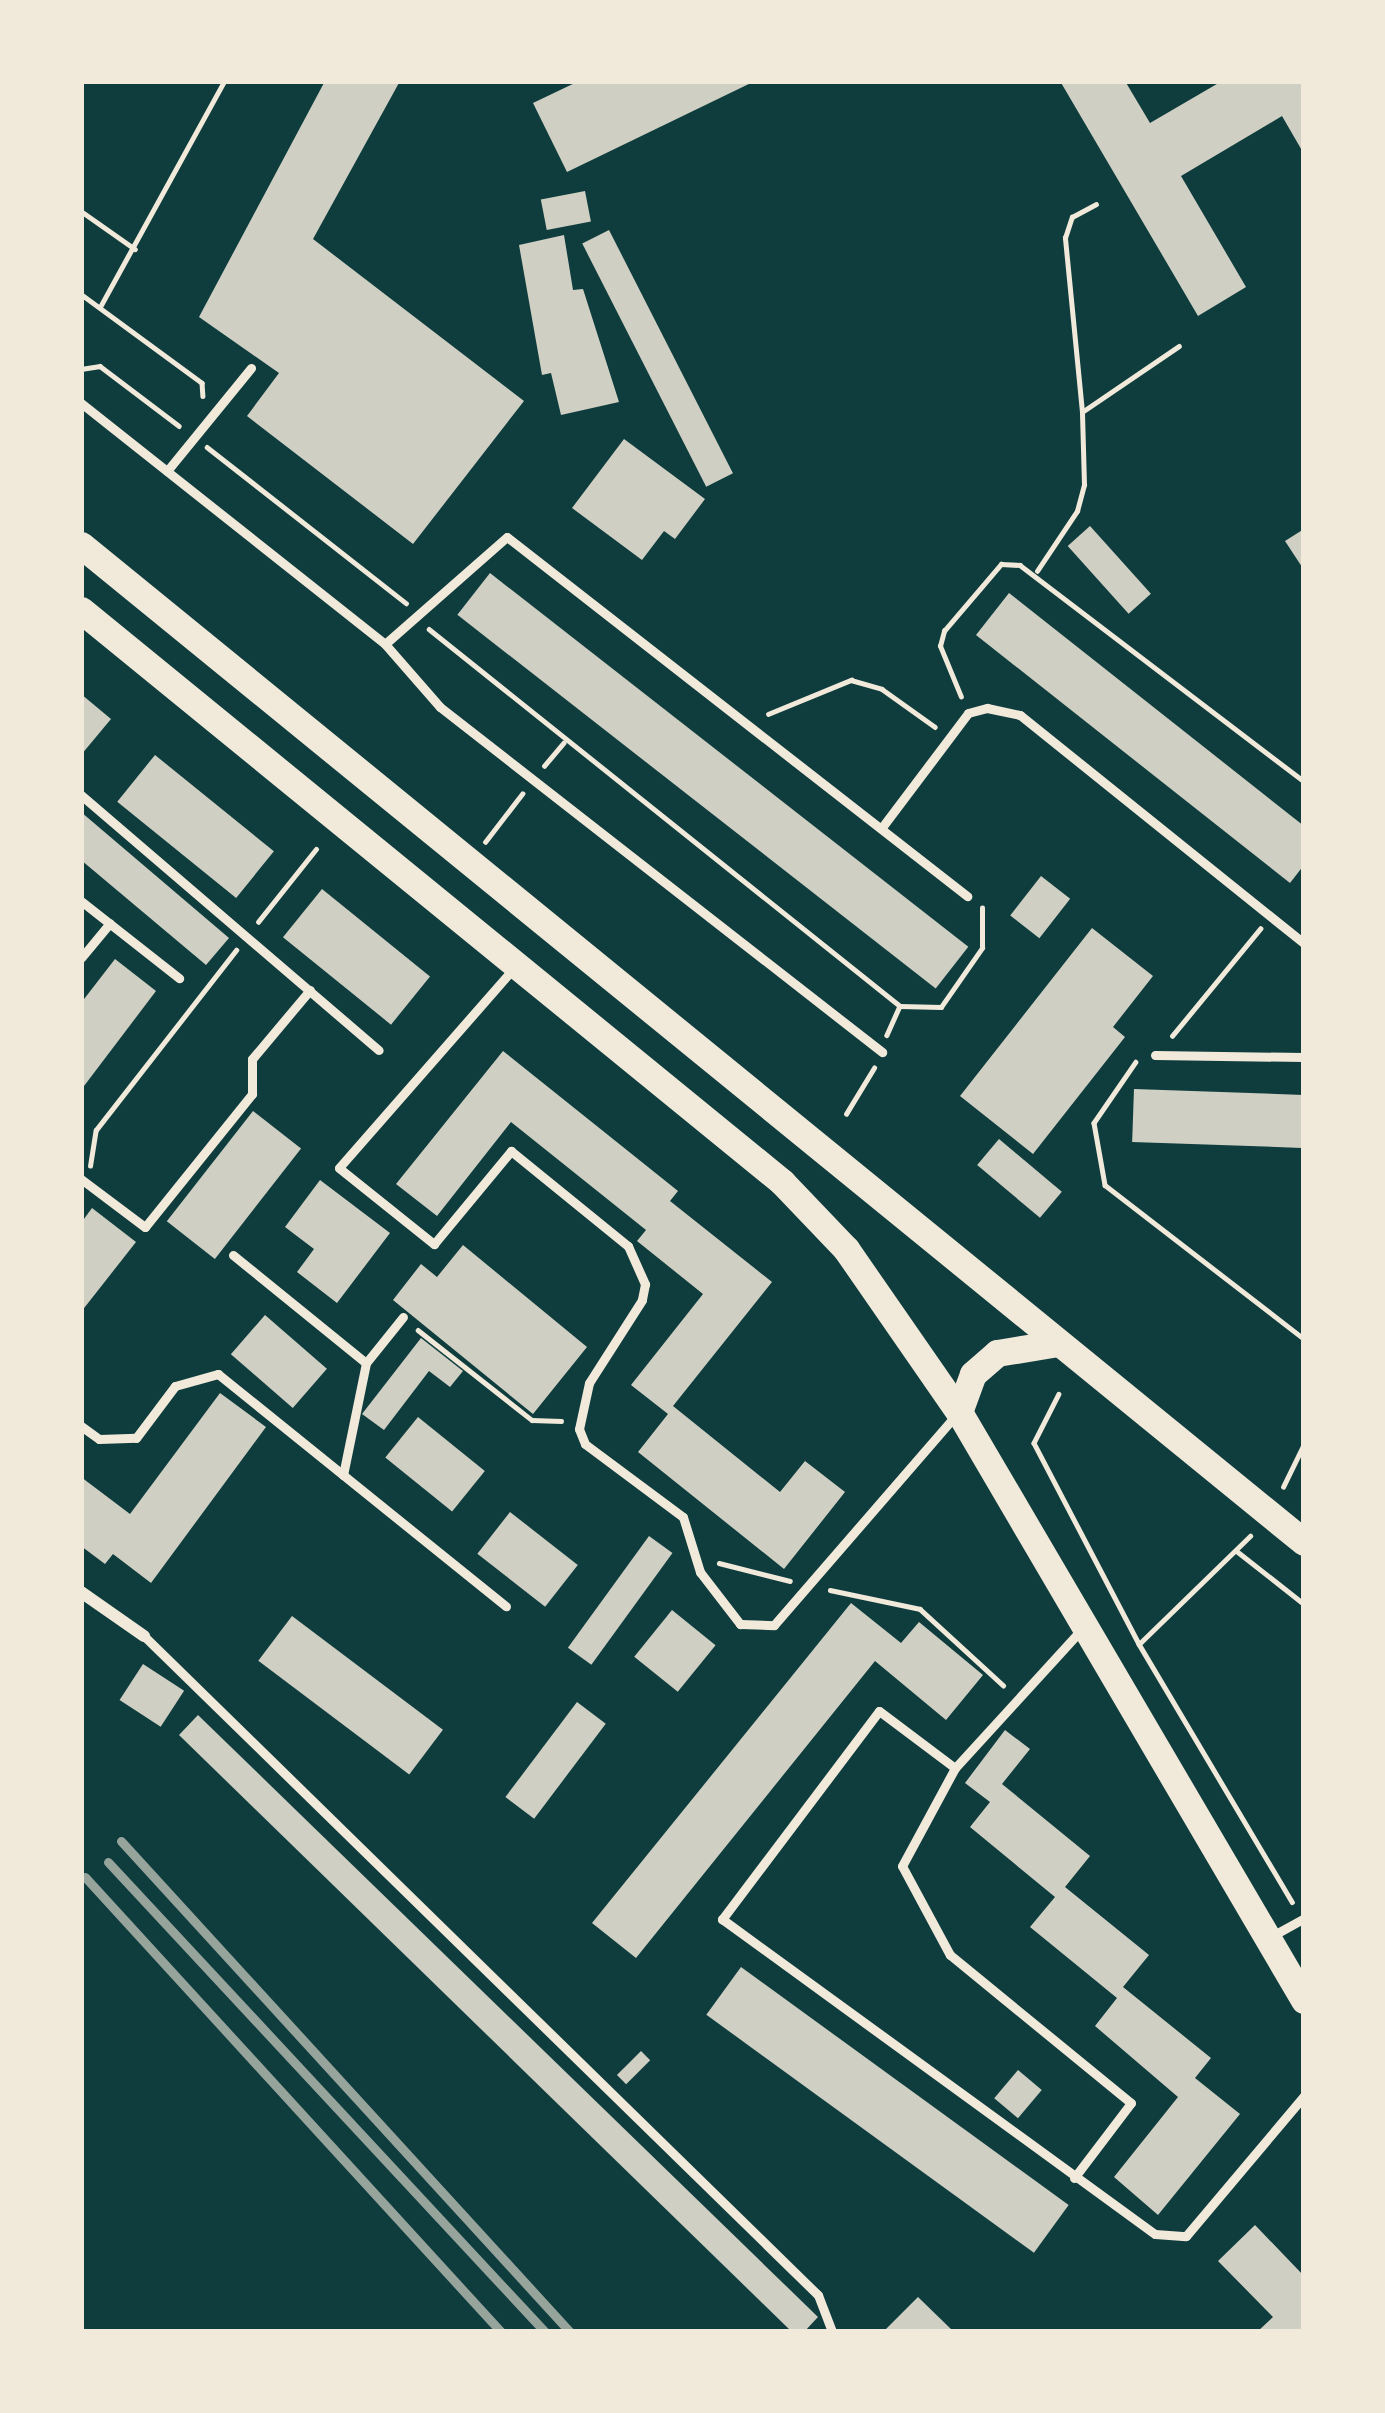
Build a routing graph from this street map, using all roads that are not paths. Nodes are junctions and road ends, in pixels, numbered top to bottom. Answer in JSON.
{"nodes":[{"id":1,"x":251,"y":368,"type":"dead end"},
{"id":2,"x":81,"y":404,"type":"edge"},
{"id":3,"x":166,"y":471,"type":"junction"},
{"id":4,"x":81,"y":545,"type":"edge"},
{"id":5,"x":81,"y":610,"type":"edge"},
{"id":6,"x":385,"y":644,"type":"junction"},
{"id":7,"x":81,"y":795,"type":"edge"},
{"id":8,"x":883,"y":826,"type":"junction"},
{"id":9,"x":968,"y":896,"type":"road end"},
{"id":10,"x":81,"y":901,"type":"edge"},
{"id":11,"x":110,"y":923,"type":"junction"},
{"id":12,"x":1304,"y":943,"type":"edge"},
{"id":13,"x":81,"y":958,"type":"edge"},
{"id":14,"x":516,"y":965,"type":"junction"},
{"id":15,"x":179,"y":978,"type":"dead end"},
{"id":16,"x":310,"y":990,"type":"junction"},
{"id":17,"x":379,"y":1050,"type":"dead end"},
{"id":18,"x":882,"y":1052,"type":"road end"},
{"id":19,"x":1155,"y":1055,"type":"dead end"},
{"id":20,"x":1304,"y":1057,"type":"edge"},
{"id":21,"x":84,"y":1181,"type":"edge"},
{"id":22,"x":232,"y":1255,"type":"dead end"},
{"id":23,"x":403,"y":1317,"type":"road end"},
{"id":24,"x":1058,"y":1343,"type":"junction"},
{"id":25,"x":365,"y":1363,"type":"junction"},
{"id":26,"x":959,"y":1412,"type":"junction"},
{"id":27,"x":81,"y":1426,"type":"edge"},
{"id":28,"x":343,"y":1475,"type":"junction"},
{"id":29,"x":1304,"y":1543,"type":"edge"},
{"id":30,"x":81,"y":1592,"type":"edge"},
{"id":31,"x":506,"y":1606,"type":"dead end"},
{"id":32,"x":1084,"y":1628,"type":"junction"},
{"id":33,"x":144,"y":1636,"type":"joint"},
{"id":34,"x":955,"y":1768,"type":"junction"},
{"id":35,"x":1303,"y":1918,"type":"edge"},
{"id":36,"x":1269,"y":1938,"type":"junction"},
{"id":37,"x":1304,"y":2000,"type":"edge"},
{"id":38,"x":1304,"y":2096,"type":"edge"},
{"id":39,"x":1075,"y":2178,"type":"junction"},
{"id":40,"x":832,"y":2332,"type":"edge"}],
"edges":[{"from":1,"to":3,"type":"lane"},
{"from":2,"to":3,"type":"lane"},
{"from":3,"to":6,"type":"lane"},
{"from":4,"to":24,"type":"main road"},
{"from":5,"to":14,"type":"main road"},
{"from":6,"to":8,"type":"lane"},
{"from":6,"to":18,"type":"lane"},
{"from":7,"to":16,"type":"lane"},
{"from":8,"to":9,"type":"lane"},
{"from":8,"to":12,"type":"lane"},
{"from":10,"to":11,"type":"lane"},
{"from":11,"to":13,"type":"lane"},
{"from":11,"to":15,"type":"lane"},
{"from":14,"to":26,"type":"main road"},
{"from":14,"to":26,"type":"lane"},
{"from":16,"to":17,"type":"lane"},
{"from":16,"to":21,"type":"lane"},
{"from":19,"to":20,"type":"lane"},
{"from":22,"to":25,"type":"lane"},
{"from":23,"to":25,"type":"lane"},
{"from":24,"to":26,"type":"main road"},
{"from":24,"to":29,"type":"main road"},
{"from":25,"to":28,"type":"lane"},
{"from":26,"to":32,"type":"main road"},
{"from":27,"to":28,"type":"lane"},
{"from":28,"to":31,"type":"lane"},
{"from":30,"to":33,"type":"street"},
{"from":32,"to":34,"type":"lane"},
{"from":32,"to":36,"type":"main road"},
{"from":33,"to":40,"type":"lane"},
{"from":34,"to":39,"type":"lane"},
{"from":34,"to":39,"type":"lane"},
{"from":35,"to":36,"type":"lane"},
{"from":36,"to":37,"type":"main road"},
{"from":38,"to":39,"type":"lane"}]}
